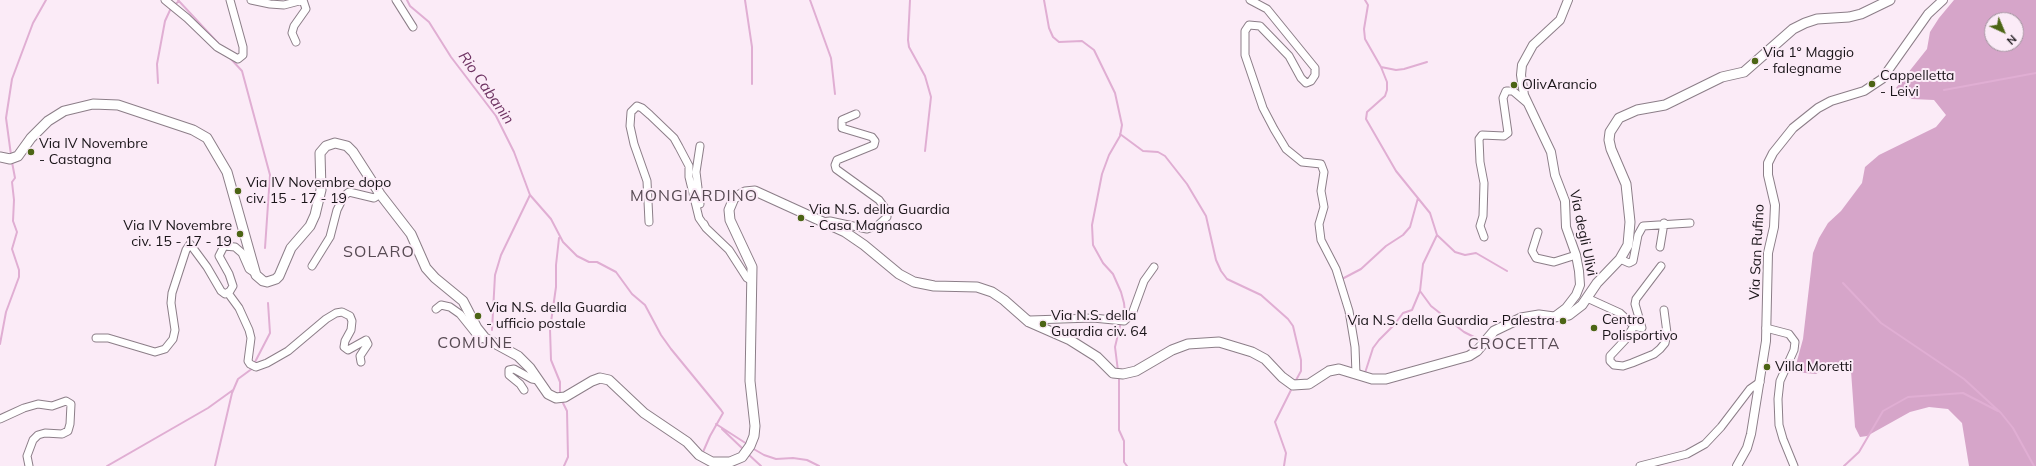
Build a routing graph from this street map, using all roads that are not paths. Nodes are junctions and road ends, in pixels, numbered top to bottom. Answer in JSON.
{"nodes":[{"id":1,"x":165,"y":0,"type":"edge"},
{"id":2,"x":230,"y":0,"type":"edge"},
{"id":3,"x":251,"y":0,"type":"edge"},
{"id":4,"x":396,"y":0,"type":"edge"},
{"id":5,"x":1250,"y":0,"type":"edge"},
{"id":6,"x":1568,"y":0,"type":"edge"},
{"id":7,"x":1890,"y":0,"type":"edge"},
{"id":8,"x":1943,"y":0,"type":"edge"},
{"id":9,"x":413,"y":27,"type":"dead end"},
{"id":10,"x":296,"y":42,"type":"dead end"},
{"id":11,"x":1530,"y":106,"type":"junction"},
{"id":12,"x":856,"y":114,"type":"dead end"},
{"id":13,"x":700,"y":146,"type":"dead end"},
{"id":14,"x":0,"y":157,"type":"edge"},
{"id":15,"x":380,"y":194,"type":"junction"},
{"id":16,"x":648,"y":222,"type":"dead end"},
{"id":17,"x":822,"y":222,"type":"junction"},
{"id":18,"x":1664,"y":223,"type":"junction"},
{"id":19,"x":1690,"y":223,"type":"dead end"},
{"id":20,"x":706,"y":228,"type":"junction"},
{"id":21,"x":1538,"y":232,"type":"dead end"},
{"id":22,"x":1484,"y":237,"type":"dead end"},
{"id":23,"x":1660,"y":247,"type":"dead end"},
{"id":24,"x":1576,"y":255,"type":"junction"},
{"id":25,"x":1620,"y":259,"type":"junction"},
{"id":26,"x":312,"y":266,"type":"dead end"},
{"id":27,"x":1661,"y":266,"type":"dead end"},
{"id":28,"x":1154,"y":267,"type":"dead end"},
{"id":29,"x":255,"y":273,"type":"junction"},
{"id":30,"x":752,"y":281,"type":"junction"},
{"id":31,"x":228,"y":293,"type":"junction"},
{"id":32,"x":1587,"y":298,"type":"junction"},
{"id":33,"x":436,"y":309,"type":"dead end"},
{"id":34,"x":1664,"y":310,"type":"dead end"},
{"id":35,"x":1554,"y":317,"type":"junction"},
{"id":36,"x":1027,"y":321,"type":"junction"},
{"id":37,"x":1634,"y":326,"type":"junction"},
{"id":38,"x":1766,"y":328,"type":"junction"},
{"id":39,"x":96,"y":338,"type":"dead end"},
{"id":40,"x":485,"y":338,"type":"junction"},
{"id":41,"x":361,"y":362,"type":"dead end"},
{"id":42,"x":1356,"y":374,"type":"junction"},
{"id":43,"x":538,"y":380,"type":"junction"},
{"id":44,"x":1760,"y":382,"type":"junction"},
{"id":45,"x":524,"y":390,"type":"dead end"},
{"id":46,"x":0,"y":419,"type":"edge"},
{"id":47,"x":29,"y":466,"type":"edge"},
{"id":48,"x":1640,"y":466,"type":"edge"},
{"id":49,"x":1737,"y":466,"type":"edge"},
{"id":50,"x":1794,"y":466,"type":"edge"}],
"edges":[{"from":1,"to":2,"type":"street"},
{"from":3,"to":10,"type":"street"},
{"from":4,"to":9,"type":"street"},
{"from":5,"to":42,"type":"street"},
{"from":6,"to":11,"type":"street","name":"Via degli Ulivi"},
{"from":7,"to":25,"type":"main road"},
{"from":8,"to":38,"type":"street","name":"Via San Rufino"},
{"from":11,"to":22,"type":"street"},
{"from":11,"to":24,"type":"street","name":"Via degli Ulivi"},
{"from":12,"to":17,"type":"street"},
{"from":13,"to":20,"type":"street"},
{"from":14,"to":29,"type":"main road"},
{"from":15,"to":26,"type":"street"},
{"from":15,"to":29,"type":"main road"},
{"from":15,"to":40,"type":"main road"},
{"from":16,"to":20,"type":"street"},
{"from":17,"to":30,"type":"main road"},
{"from":17,"to":36,"type":"main road"},
{"from":18,"to":19,"type":"street"},
{"from":18,"to":23,"type":"street"},
{"from":18,"to":25,"type":"street"},
{"from":20,"to":30,"type":"street"},
{"from":21,"to":24,"type":"street"},
{"from":24,"to":35,"type":"street","name":"Via degli Ulivi"},
{"from":25,"to":32,"type":"main road"},
{"from":27,"to":37,"type":"street"},
{"from":28,"to":36,"type":"street"},
{"from":29,"to":31,"type":"street"},
{"from":30,"to":43,"type":"main road"},
{"from":31,"to":39,"type":"street"},
{"from":31,"to":41,"type":"street"},
{"from":32,"to":35,"type":"main road"},
{"from":32,"to":37,"type":"street"},
{"from":33,"to":40,"type":"street"},
{"from":34,"to":37,"type":"street"},
{"from":35,"to":42,"type":"main road"},
{"from":36,"to":42,"type":"main road"},
{"from":38,"to":44,"type":"street","name":"Via San Rufino"},
{"from":38,"to":50,"type":"street"},
{"from":40,"to":43,"type":"main road"},
{"from":43,"to":45,"type":"street"},
{"from":44,"to":48,"type":"street"},
{"from":44,"to":49,"type":"street","name":"Via San Rufino"},
{"from":46,"to":47,"type":"street"}]}
